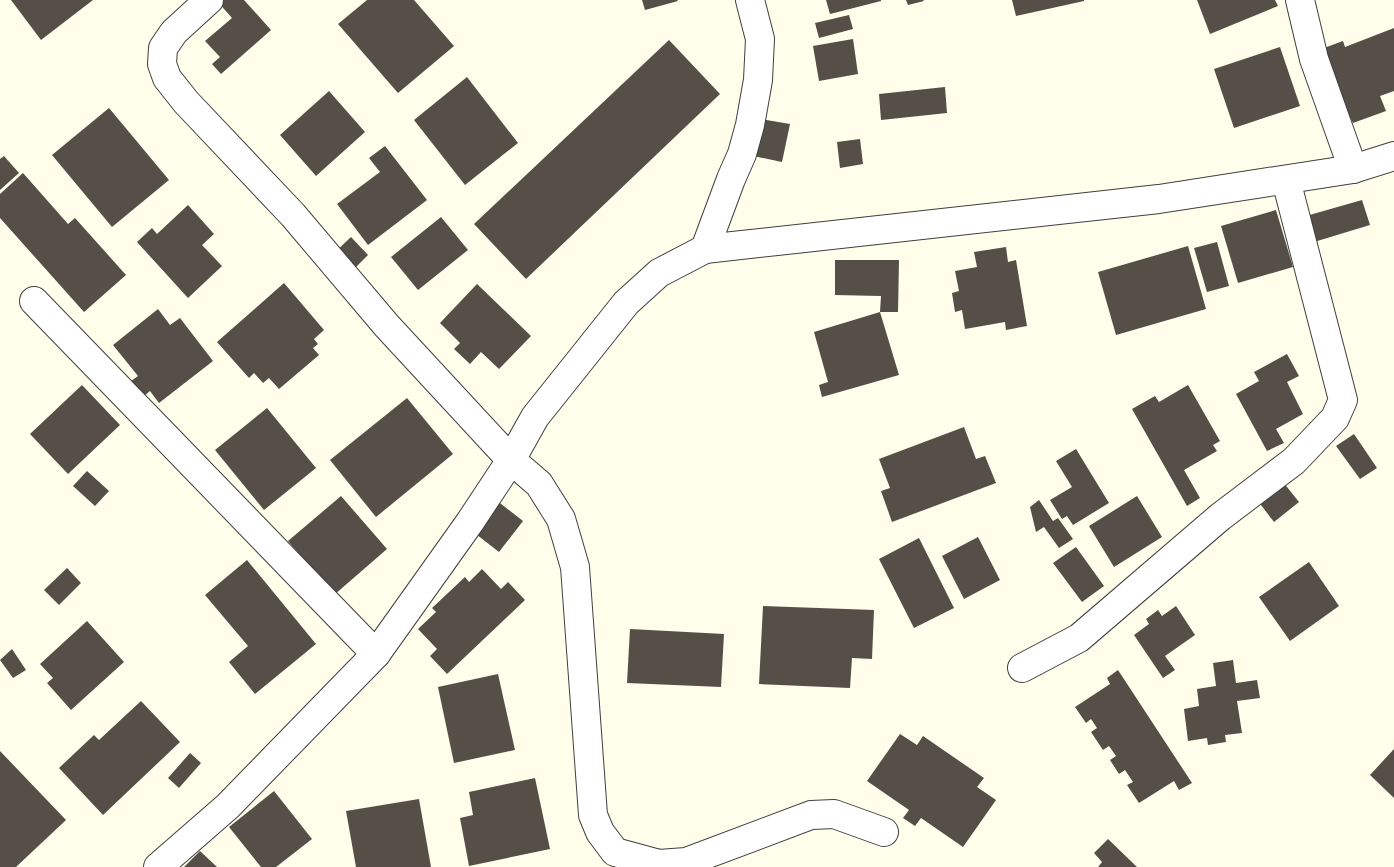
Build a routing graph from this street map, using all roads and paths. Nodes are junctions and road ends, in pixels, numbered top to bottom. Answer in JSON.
{"nodes":[{"id":1,"x":208,"y":0,"type":"edge"},
{"id":2,"x":750,"y":0,"type":"edge"},
{"id":3,"x":1300,"y":0,"type":"edge"},
{"id":4,"x":1394,"y":156,"type":"edge"},
{"id":5,"x":1353,"y":169,"type":"junction"},
{"id":6,"x":1286,"y":180,"type":"junction"},
{"id":7,"x":704,"y":249,"type":"junction"},
{"id":8,"x":34,"y":301,"type":"dead end"},
{"id":9,"x":511,"y":460,"type":"junction"},
{"id":10,"x":376,"y":654,"type":"junction"},
{"id":11,"x":1022,"y":668,"type":"dead end"},
{"id":12,"x":884,"y":832,"type":"dead end"},
{"id":13,"x":160,"y":866,"type":"edge"}],
"edges":[{"from":1,"to":9,"type":"street"},
{"from":2,"to":7,"type":"street"},
{"from":3,"to":5,"type":"street"},
{"from":4,"to":5,"type":"street"},
{"from":5,"to":6,"type":"street"},
{"from":6,"to":7,"type":"street"},
{"from":6,"to":11,"type":"street"},
{"from":7,"to":9,"type":"street"},
{"from":8,"to":10,"type":"street"},
{"from":9,"to":10,"type":"street"},
{"from":9,"to":12,"type":"street"},
{"from":10,"to":13,"type":"street"}]}
